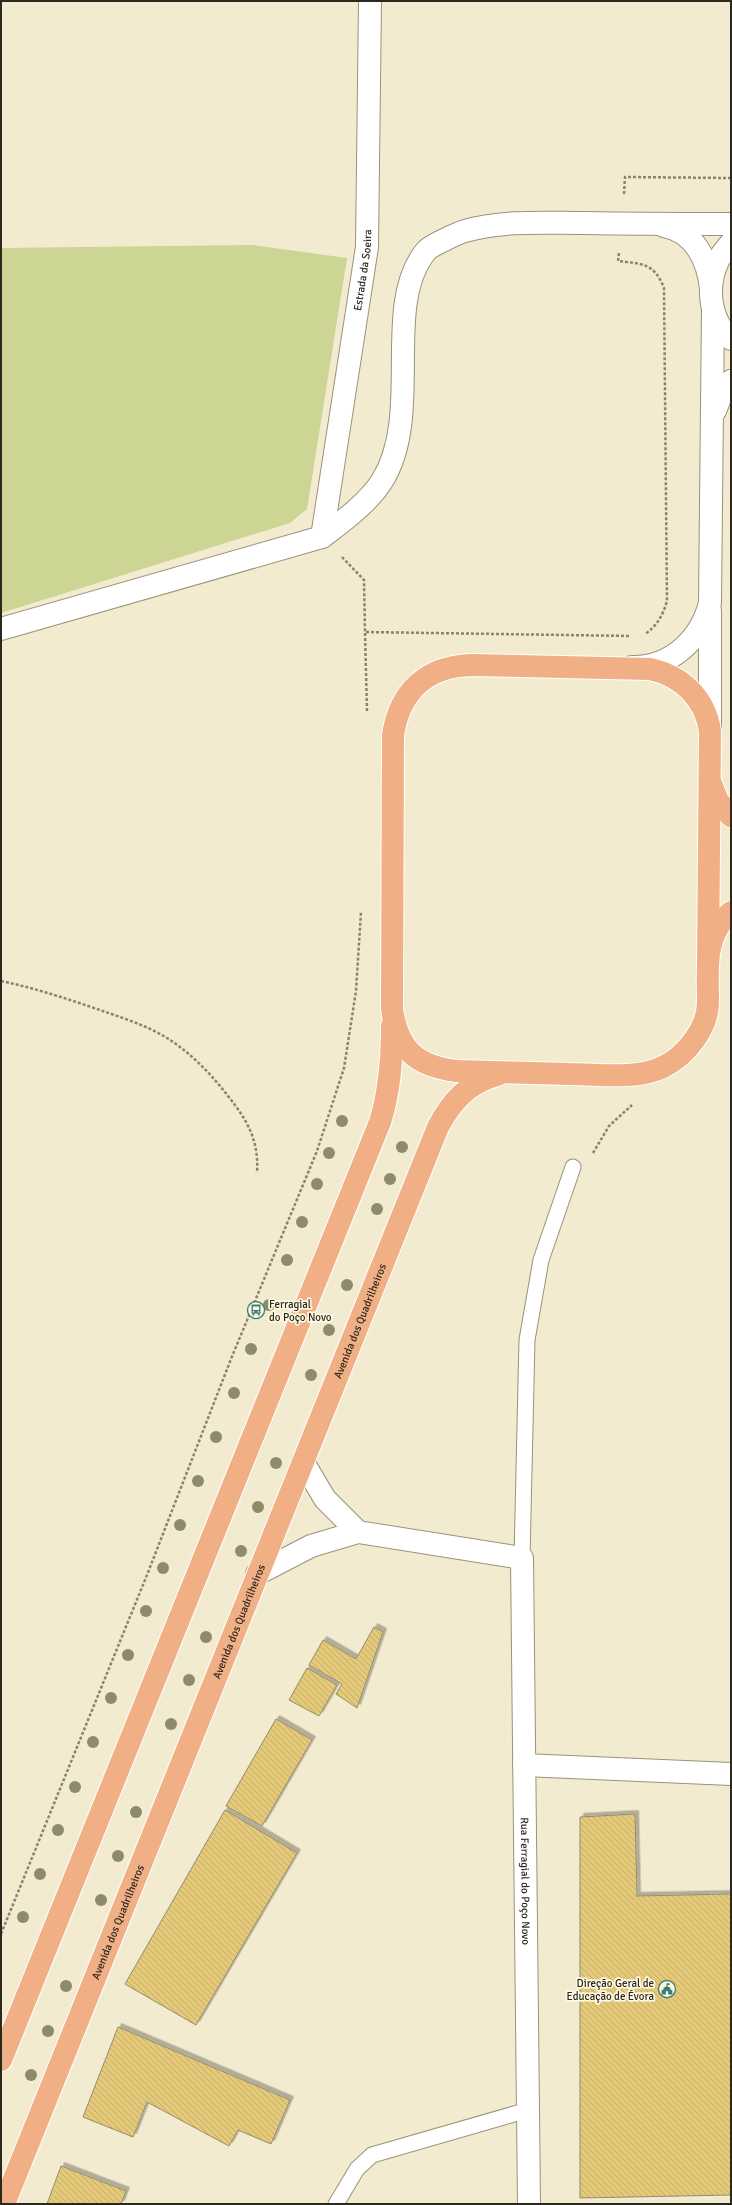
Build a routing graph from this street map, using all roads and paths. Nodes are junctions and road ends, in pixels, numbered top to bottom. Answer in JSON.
{"nodes":[{"id":1,"x":370,"y":1,"type":"edge"},
{"id":2,"x":644,"y":224,"type":"junction"},
{"id":3,"x":731,"y":224,"type":"edge"},
{"id":4,"x":731,"y":243,"type":"edge"},
{"id":5,"x":712,"y":299,"type":"junction"},
{"id":6,"x":731,"y":339,"type":"edge"},
{"id":7,"x":731,"y":381,"type":"edge"},
{"id":8,"x":713,"y":422,"type":"junction"},
{"id":9,"x":322,"y":537,"type":"junction"},
{"id":10,"x":710,"y":587,"type":"junction"},
{"id":11,"x":1,"y":629,"type":"edge"},
{"id":12,"x":365,"y":632,"type":"dead end"},
{"id":13,"x":627,"y":667,"type":"junction"},
{"id":14,"x":710,"y":731,"type":"junction"},
{"id":15,"x":709,"y":776,"type":"junction"},
{"id":16,"x":731,"y":816,"type":"edge"},
{"id":17,"x":731,"y":912,"type":"edge"},
{"id":18,"x":708,"y":966,"type":"junction"},
{"id":19,"x":1,"y":981,"type":"edge"},
{"id":20,"x":392,"y":1009,"type":"junction"},
{"id":21,"x":511,"y":1072,"type":"junction"},
{"id":22,"x":637,"y":1102,"type":"dead end"},
{"id":23,"x":592,"y":1154,"type":"dead end"},
{"id":24,"x":573,"y":1167,"type":"dead end"},
{"id":25,"x":257,"y":1173,"type":"dead end"},
{"id":26,"x":303,"y":1462,"type":"junction"},
{"id":27,"x":358,"y":1532,"type":"junction"},
{"id":28,"x":522,"y":1558,"type":"junction"},
{"id":29,"x":257,"y":1574,"type":"junction"},
{"id":30,"x":524,"y":1765,"type":"junction"},
{"id":31,"x":731,"y":1774,"type":"edge"},
{"id":32,"x":1,"y":2060,"type":"edge"},
{"id":33,"x":528,"y":2110,"type":"junction"},
{"id":34,"x":4,"y":2204,"type":"edge"},
{"id":35,"x":336,"y":2204,"type":"edge"},
{"id":36,"x":529,"y":2204,"type":"edge"}],
"edges":[{"from":1,"to":9,"type":"street","name":"Estrada da Soeira"},
{"from":2,"to":3,"type":"street"},
{"from":2,"to":5,"type":"street"},
{"from":2,"to":9,"type":"street"},
{"from":4,"to":5,"type":"street"},
{"from":5,"to":6,"type":"street"},
{"from":5,"to":8,"type":"street"},
{"from":7,"to":8,"type":"street"},
{"from":8,"to":10,"type":"street"},
{"from":9,"to":11,"type":"street"},
{"from":9,"to":12,"type":"path"},
{"from":10,"to":13,"type":"street"},
{"from":10,"to":14,"type":"street"},
{"from":13,"to":14,"type":"main road"},
{"from":13,"to":20,"type":"main road"},
{"from":14,"to":15,"type":"main road"},
{"from":15,"to":16,"type":"main road"},
{"from":15,"to":18,"type":"main road"},
{"from":17,"to":18,"type":"main road"},
{"from":18,"to":21,"type":"main road"},
{"from":19,"to":25,"type":"path"},
{"from":20,"to":21,"type":"main road"},
{"from":20,"to":32,"type":"main road"},
{"from":21,"to":26,"type":"main road","name":"Avenida dos Quadrilheiros"},
{"from":22,"to":23,"type":"path"},
{"from":24,"to":28,"type":"lane"},
{"from":26,"to":27,"type":"street"},
{"from":26,"to":29,"type":"main road","name":"Avenida dos Quadrilheiros"},
{"from":27,"to":28,"type":"street"},
{"from":27,"to":29,"type":"street"},
{"from":28,"to":30,"type":"street","name":"Rua Ferragial do Poço Novo"},
{"from":29,"to":34,"type":"main road","name":"Avenida dos Quadrilheiros"},
{"from":30,"to":31,"type":"street"},
{"from":30,"to":33,"type":"street","name":"Rua Ferragial do Poço Novo"},
{"from":33,"to":35,"type":"lane"},
{"from":33,"to":36,"type":"street","name":"Rua Ferragial do Poço Novo"}]}
